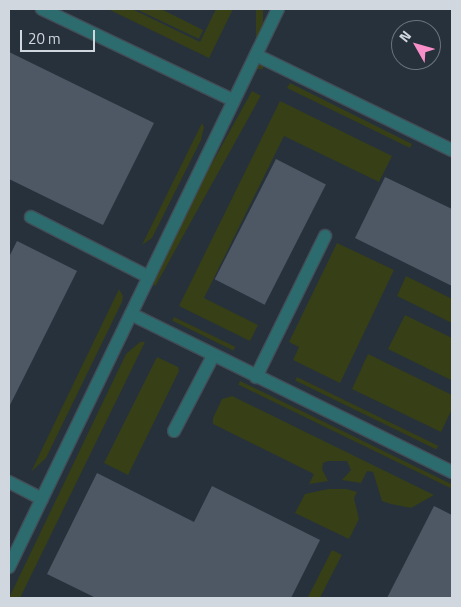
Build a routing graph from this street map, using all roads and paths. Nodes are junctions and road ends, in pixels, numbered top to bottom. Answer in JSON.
{"nodes":[{"id":1,"x":42,"y":9,"type":"edge"},
{"id":2,"x":278,"y":9,"type":"edge"},
{"id":3,"x":256,"y":55,"type":"junction"},
{"id":4,"x":233,"y":100,"type":"junction"},
{"id":5,"x":452,"y":150,"type":"edge"},
{"id":6,"x":31,"y":218,"type":"dead end"},
{"id":7,"x":325,"y":236,"type":"dead end"},
{"id":8,"x":149,"y":277,"type":"junction"},
{"id":9,"x":131,"y":314,"type":"junction"},
{"id":10,"x":213,"y":356,"type":"junction"},
{"id":11,"x":256,"y":377,"type":"junction"},
{"id":12,"x":174,"y":431,"type":"dead end"},
{"id":13,"x":452,"y":472,"type":"edge"},
{"id":14,"x":9,"y":482,"type":"edge"},
{"id":15,"x":42,"y":499,"type":"junction"},
{"id":16,"x":9,"y":566,"type":"edge"}],
"edges":[{"from":1,"to":4,"type":"street"},
{"from":2,"to":3,"type":"street"},
{"from":3,"to":4,"type":"street"},
{"from":3,"to":5,"type":"street"},
{"from":4,"to":8,"type":"street"},
{"from":6,"to":8,"type":"street"},
{"from":7,"to":11,"type":"street"},
{"from":8,"to":9,"type":"street"},
{"from":9,"to":10,"type":"street"},
{"from":9,"to":15,"type":"street"},
{"from":10,"to":11,"type":"street"},
{"from":10,"to":12,"type":"street"},
{"from":11,"to":13,"type":"street"},
{"from":14,"to":15,"type":"street"},
{"from":15,"to":16,"type":"street"}]}
